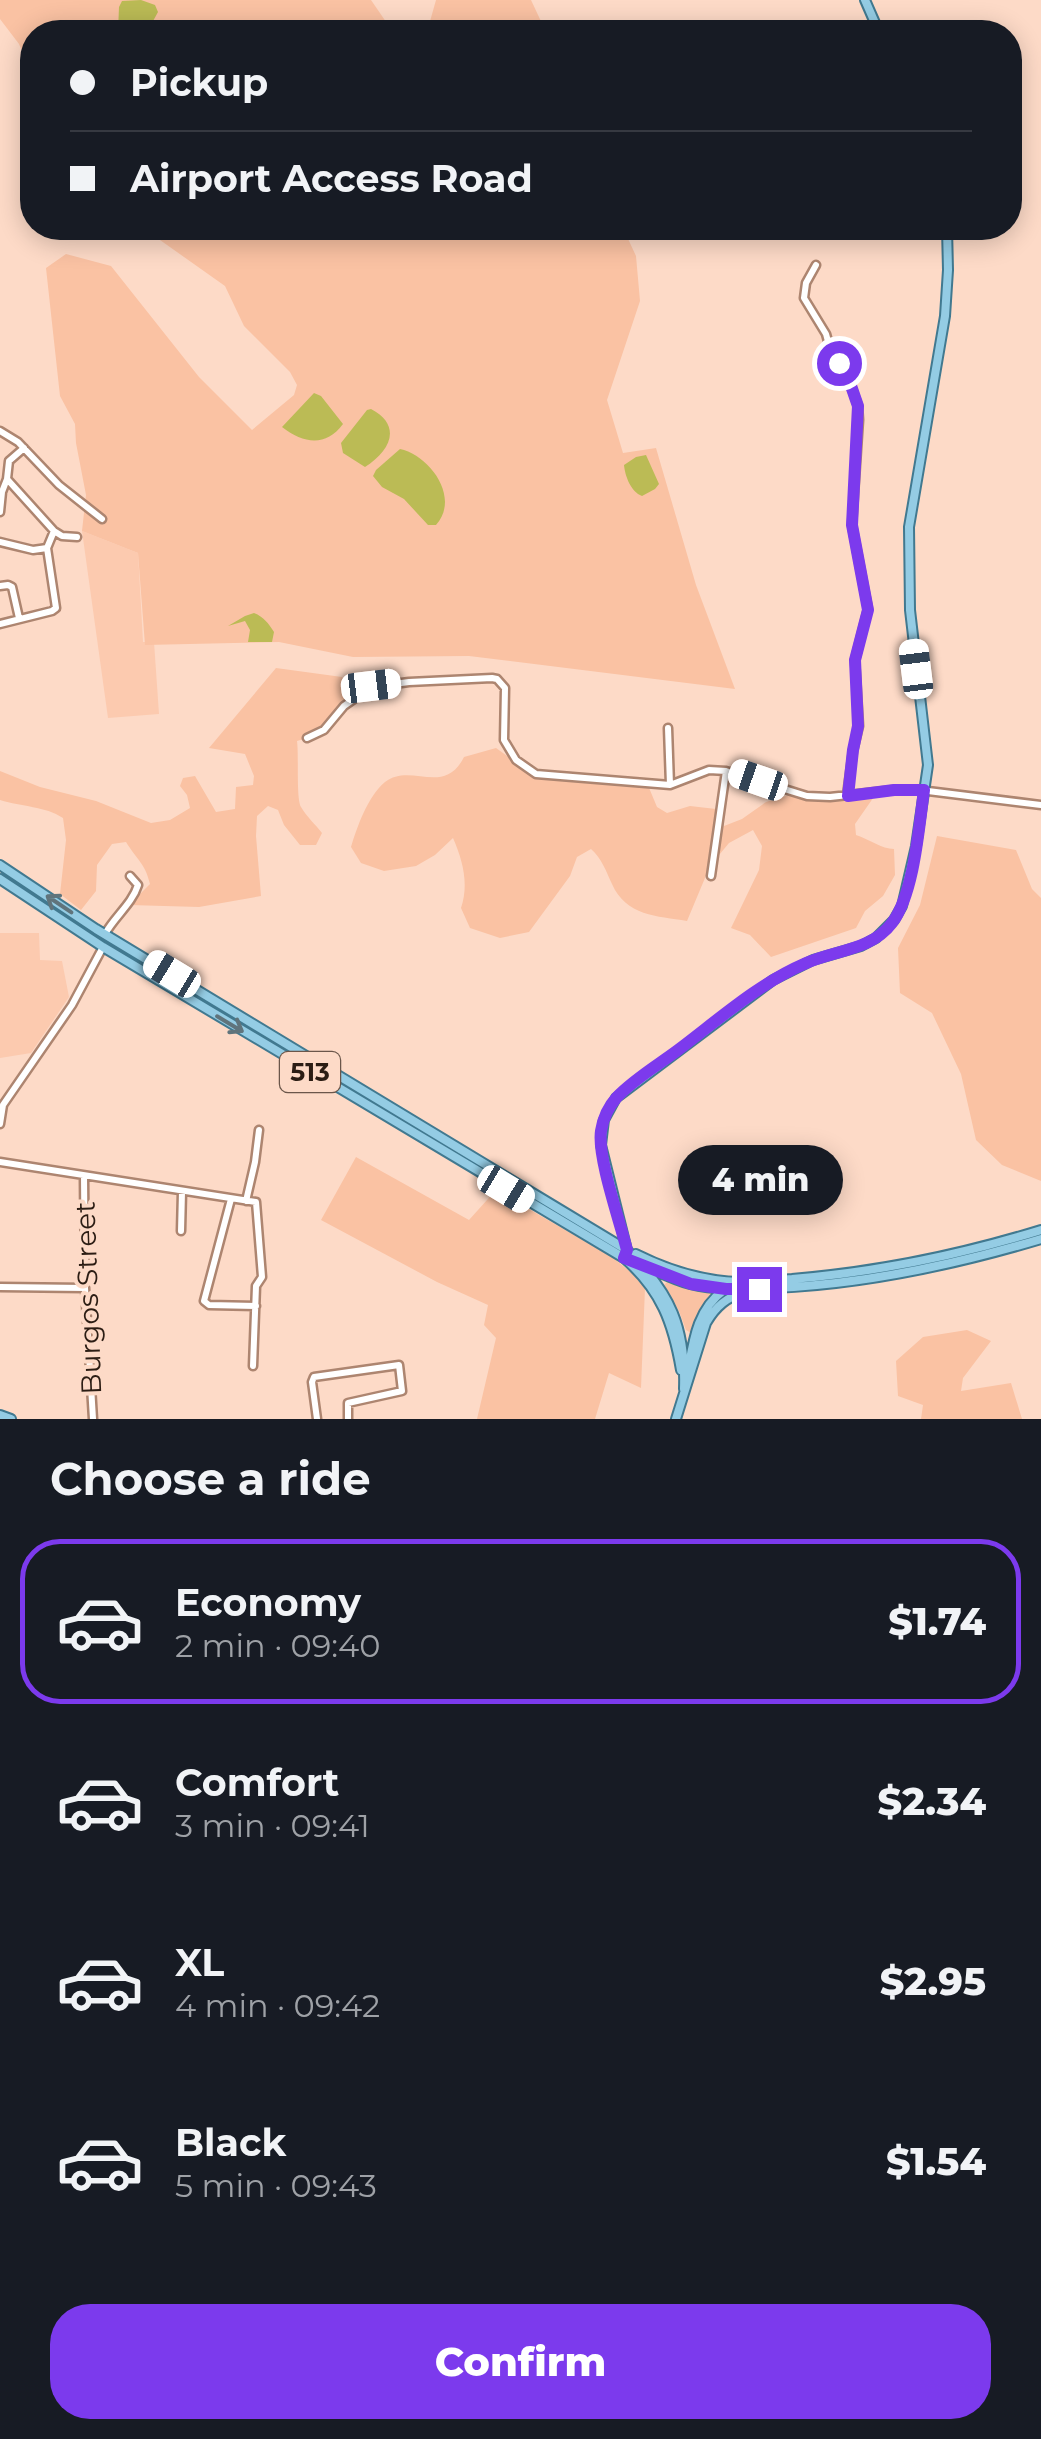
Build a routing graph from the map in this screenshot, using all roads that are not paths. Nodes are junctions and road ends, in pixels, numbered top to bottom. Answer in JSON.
{"nodes":[{"id":1,"x":947,"y":240,"type":"edge"},
{"id":2,"x":816,"y":265,"type":"dead end"},
{"id":3,"x":0,"y":431,"type":"edge"},
{"id":4,"x":24,"y":448,"type":"junction"},
{"id":5,"x":7,"y":479,"type":"junction"},
{"id":6,"x":0,"y":512,"type":"edge"},
{"id":7,"x":102,"y":520,"type":"dead end"},
{"id":8,"x":54,"y":531,"type":"junction"},
{"id":9,"x":78,"y":537,"type":"dead end"},
{"id":10,"x":0,"y":542,"type":"edge"},
{"id":11,"x":47,"y":548,"type":"junction"},
{"id":12,"x":0,"y":586,"type":"edge"},
{"id":13,"x":20,"y":618,"type":"junction"},
{"id":14,"x":0,"y":624,"type":"edge"},
{"id":15,"x":668,"y":728,"type":"dead end"},
{"id":16,"x":306,"y":738,"type":"dead end"},
{"id":17,"x":726,"y":770,"type":"junction"},
{"id":18,"x":670,"y":785,"type":"junction"},
{"id":19,"x":924,"y":790,"type":"junction"},
{"id":20,"x":848,"y":796,"type":"junction"},
{"id":21,"x":1041,"y":805,"type":"edge"},
{"id":22,"x":0,"y":865,"type":"edge"},
{"id":23,"x":130,"y":876,"type":"dead end"},
{"id":24,"x":712,"y":876,"type":"dead end"},
{"id":25,"x":0,"y":878,"type":"edge"},
{"id":26,"x":105,"y":934,"type":"junction"},
{"id":27,"x":104,"y":947,"type":"junction"},
{"id":28,"x":273,"y":1036,"type":"junction"},
{"id":29,"x":266,"y":1046,"type":"junction"},
{"id":30,"x":0,"y":1124,"type":"edge"},
{"id":31,"x":259,"y":1130,"type":"dead end"},
{"id":32,"x":0,"y":1162,"type":"edge"},
{"id":33,"x":84,"y":1176,"type":"junction"},
{"id":34,"x":182,"y":1192,"type":"junction"},
{"id":35,"x":232,"y":1199,"type":"junction"},
{"id":36,"x":246,"y":1201,"type":"junction"},
{"id":37,"x":1041,"y":1230,"type":"edge"},
{"id":38,"x":181,"y":1232,"type":"dead end"},
{"id":39,"x":1041,"y":1239,"type":"edge"},
{"id":40,"x":989,"y":1250,"type":"junction"},
{"id":41,"x":626,"y":1254,"type":"junction"},
{"id":42,"x":642,"y":1264,"type":"junction"},
{"id":43,"x":736,"y":1282,"type":"junction"},
{"id":44,"x":0,"y":1286,"type":"edge"},
{"id":45,"x":85,"y":1288,"type":"junction"},
{"id":46,"x":726,"y":1289,"type":"junction"},
{"id":47,"x":754,"y":1289,"type":"junction"},
{"id":48,"x":256,"y":1306,"type":"junction"},
{"id":49,"x":253,"y":1366,"type":"dead end"},
{"id":50,"x":684,"y":1389,"type":"junction"},
{"id":51,"x":0,"y":1415,"type":"edge"},
{"id":52,"x":11,"y":1419,"type":"edge"},
{"id":53,"x":93,"y":1419,"type":"edge"},
{"id":54,"x":317,"y":1419,"type":"edge"},
{"id":55,"x":348,"y":1419,"type":"edge"},
{"id":56,"x":676,"y":1419,"type":"edge"}],
"edges":[{"from":1,"to":19,"type":"main road"},
{"from":2,"to":20,"type":"street"},
{"from":3,"to":4,"type":"street"},
{"from":4,"to":5,"type":"street"},
{"from":4,"to":7,"type":"street"},
{"from":5,"to":6,"type":"street"},
{"from":5,"to":8,"type":"street"},
{"from":8,"to":9,"type":"street"},
{"from":8,"to":11,"type":"street"},
{"from":10,"to":11,"type":"street"},
{"from":11,"to":13,"type":"street"},
{"from":12,"to":13,"type":"street"},
{"from":13,"to":14,"type":"street"},
{"from":15,"to":18,"type":"street"},
{"from":16,"to":18,"type":"street"},
{"from":17,"to":18,"type":"street"},
{"from":17,"to":20,"type":"street"},
{"from":17,"to":24,"type":"street"},
{"from":19,"to":20,"type":"street"},
{"from":19,"to":21,"type":"street"},
{"from":19,"to":41,"type":"main road"},
{"from":26,"to":22,"type":"main road","number":"513","one_way":true},
{"from":23,"to":26,"type":"street"},
{"from":25,"to":27,"type":"main road","number":"513"},
{"from":26,"to":28,"type":"main road","number":"513"},
{"from":27,"to":29,"type":"main road","number":"513","one_way":true},
{"from":27,"to":30,"type":"street"},
{"from":28,"to":29,"type":"main road"},
{"from":28,"to":41,"type":"main road","number":"513"},
{"from":29,"to":41,"type":"main road","number":"513"},
{"from":31,"to":36,"type":"street"},
{"from":32,"to":33,"type":"street"},
{"from":33,"to":34,"type":"street"},
{"from":33,"to":45,"type":"street","name":"Burgos Street"},
{"from":34,"to":35,"type":"street"},
{"from":34,"to":38,"type":"street"},
{"from":35,"to":36,"type":"street"},
{"from":35,"to":48,"type":"street"},
{"from":36,"to":48,"type":"street"},
{"from":37,"to":40,"type":"main road"},
{"from":39,"to":40,"type":"main road"},
{"from":40,"to":43,"type":"main road"},
{"from":40,"to":47,"type":"main road"},
{"from":41,"to":42,"type":"main road"},
{"from":41,"to":43,"type":"main road"},
{"from":41,"to":50,"type":"main road","number":"513"},
{"from":42,"to":46,"type":"main road"},
{"from":42,"to":50,"type":"main road","number":"513"},
{"from":43,"to":46,"type":"main road"},
{"from":44,"to":45,"type":"street"},
{"from":45,"to":53,"type":"street","name":"Burgos Street"},
{"from":46,"to":47,"type":"main road"},
{"from":46,"to":50,"type":"main road"},
{"from":47,"to":50,"type":"main road"},
{"from":48,"to":49,"type":"street"},
{"from":50,"to":56,"type":"main road","number":"513"},
{"from":51,"to":52,"type":"main road"},
{"from":54,"to":55,"type":"street"}]}
